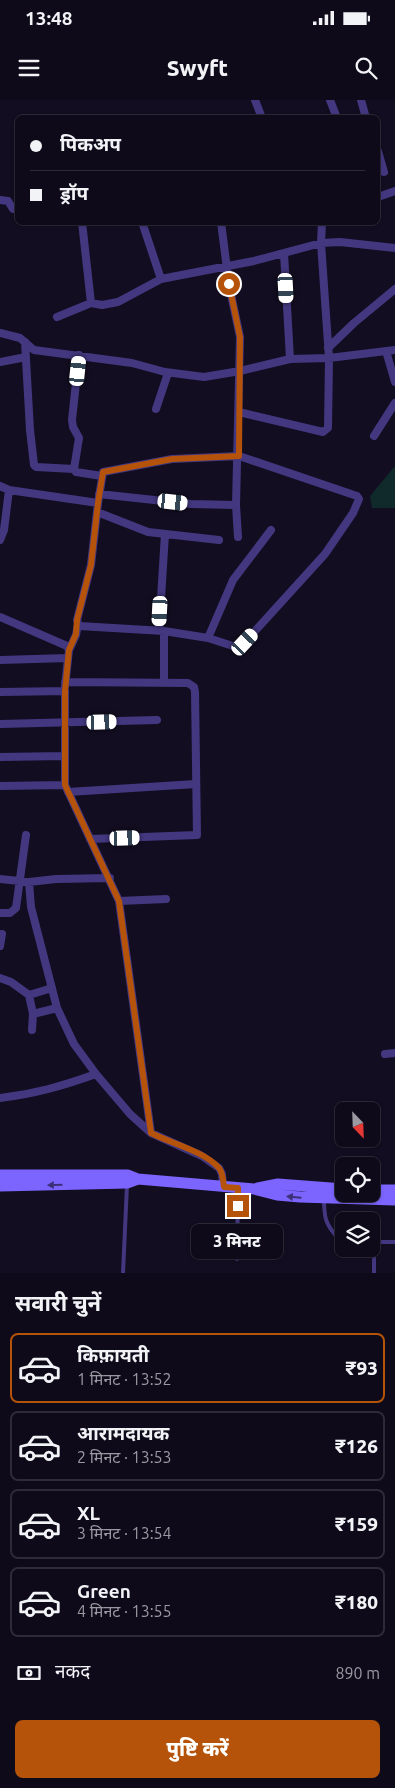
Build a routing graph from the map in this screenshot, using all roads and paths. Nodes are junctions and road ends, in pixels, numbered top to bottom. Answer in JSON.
{"nodes":[{"id":1,"x":255,"y":100,"type":"edge"},
{"id":2,"x":330,"y":100,"type":"edge"},
{"id":3,"x":360,"y":100,"type":"edge"},
{"id":4,"x":261,"y":115,"type":"edge"},
{"id":5,"x":336,"y":115,"type":"edge"},
{"id":6,"x":365,"y":115,"type":"edge"},
{"id":7,"x":380,"y":158,"type":"edge"},
{"id":8,"x":384,"y":172,"type":"dead end"},
{"id":9,"x":395,"y":191,"type":"edge"},
{"id":10,"x":380,"y":196,"type":"edge"},
{"id":11,"x":0,"y":200,"type":"edge"},
{"id":12,"x":15,"y":209,"type":"edge"},
{"id":13,"x":82,"y":225,"type":"edge"},
{"id":14,"x":143,"y":225,"type":"edge"},
{"id":15,"x":221,"y":225,"type":"edge"},
{"id":16,"x":322,"y":225,"type":"edge"},
{"id":17,"x":321,"y":244,"type":"junction"},
{"id":18,"x":395,"y":248,"type":"edge"},
{"id":19,"x":284,"y":253,"type":"junction"},
{"id":20,"x":226,"y":267,"type":"junction"},
{"id":21,"x":162,"y":280,"type":"junction"},
{"id":22,"x":395,"y":289,"type":"edge"},
{"id":23,"x":91,"y":303,"type":"junction"},
{"id":24,"x":57,"y":317,"type":"dead end"},
{"id":25,"x":0,"y":333,"type":"edge"},
{"id":26,"x":25,"y":342,"type":"junction"},
{"id":27,"x":328,"y":348,"type":"junction"},
{"id":28,"x":395,"y":350,"type":"edge"},
{"id":29,"x":386,"y":351,"type":"junction"},
{"id":30,"x":79,"y":355,"type":"junction"},
{"id":31,"x":26,"y":357,"type":"junction"},
{"id":32,"x":290,"y":358,"type":"junction"},
{"id":33,"x":329,"y":358,"type":"junction"},
{"id":34,"x":0,"y":362,"type":"edge"},
{"id":35,"x":240,"y":371,"type":"junction"},
{"id":36,"x":168,"y":373,"type":"junction"},
{"id":37,"x":395,"y":382,"type":"edge"},
{"id":38,"x":395,"y":404,"type":"edge"},
{"id":39,"x":156,"y":409,"type":"dead end"},
{"id":40,"x":239,"y":412,"type":"junction"},
{"id":41,"x":374,"y":436,"type":"dead end"},
{"id":42,"x":239,"y":456,"type":"junction"},
{"id":43,"x":74,"y":470,"type":"junction"},
{"id":44,"x":102,"y":476,"type":"junction"},
{"id":45,"x":0,"y":486,"type":"edge"},
{"id":46,"x":9,"y":490,"type":"junction"},
{"id":47,"x":99,"y":494,"type":"junction"},
{"id":48,"x":98,"y":503,"type":"junction"},
{"id":49,"x":236,"y":505,"type":"junction"},
{"id":50,"x":97,"y":512,"type":"junction"},
{"id":51,"x":271,"y":530,"type":"dead end"},
{"id":52,"x":165,"y":534,"type":"junction"},
{"id":53,"x":238,"y":537,"type":"dead end"},
{"id":54,"x":0,"y":540,"type":"edge"},
{"id":55,"x":219,"y":540,"type":"dead end"},
{"id":56,"x":0,"y":617,"type":"edge"},
{"id":57,"x":78,"y":624,"type":"junction"},
{"id":58,"x":161,"y":631,"type":"junction"},
{"id":59,"x":208,"y":638,"type":"junction"},
{"id":60,"x":68,"y":654,"type":"junction"},
{"id":61,"x":0,"y":660,"type":"edge"},
{"id":62,"x":164,"y":683,"type":"junction"},
{"id":63,"x":65,"y":687,"type":"junction"},
{"id":64,"x":0,"y":692,"type":"edge"},
{"id":65,"x":157,"y":720,"type":"dead end"},
{"id":66,"x":65,"y":723,"type":"junction"},
{"id":67,"x":0,"y":724,"type":"edge"},
{"id":68,"x":65,"y":756,"type":"junction"},
{"id":69,"x":0,"y":757,"type":"edge"},
{"id":70,"x":196,"y":784,"type":"junction"},
{"id":71,"x":0,"y":786,"type":"edge"},
{"id":72,"x":66,"y":788,"type":"junction"},
{"id":73,"x":26,"y":835,"type":"dead end"},
{"id":74,"x":90,"y":839,"type":"junction"},
{"id":75,"x":110,"y":878,"type":"junction"},
{"id":76,"x":0,"y":879,"type":"edge"},
{"id":77,"x":20,"y":882,"type":"junction"},
{"id":78,"x":29,"y":882,"type":"junction"},
{"id":79,"x":166,"y":899,"type":"dead end"},
{"id":80,"x":119,"y":901,"type":"junction"},
{"id":81,"x":0,"y":912,"type":"edge"},
{"id":82,"x":2,"y":934,"type":"dead end"},
{"id":83,"x":0,"y":946,"type":"edge"},
{"id":84,"x":0,"y":978,"type":"edge"},
{"id":85,"x":52,"y":988,"type":"junction"},
{"id":86,"x":29,"y":995,"type":"junction"},
{"id":87,"x":57,"y":1008,"type":"junction"},
{"id":88,"x":33,"y":1014,"type":"junction"},
{"id":89,"x":32,"y":1030,"type":"dead end"},
{"id":90,"x":395,"y":1053,"type":"edge"},
{"id":91,"x":385,"y":1054,"type":"dead end"},
{"id":92,"x":96,"y":1074,"type":"junction"},
{"id":93,"x":0,"y":1098,"type":"edge"},
{"id":94,"x":151,"y":1133,"type":"junction"},
{"id":95,"x":0,"y":1175,"type":"edge"},
{"id":96,"x":132,"y":1181,"type":"junction"},
{"id":97,"x":0,"y":1186,"type":"edge"},
{"id":98,"x":224,"y":1187,"type":"junction"},
{"id":99,"x":238,"y":1188,"type":"junction"},
{"id":100,"x":254,"y":1189,"type":"junction"},
{"id":101,"x":335,"y":1189,"type":"edge"},
{"id":102,"x":380,"y":1190,"type":"edge"},
{"id":103,"x":395,"y":1190,"type":"edge"},
{"id":104,"x":324,"y":1198,"type":"junction"},
{"id":105,"x":395,"y":1200,"type":"edge"},
{"id":106,"x":335,"y":1234,"type":"edge"},
{"id":107,"x":380,"y":1242,"type":"edge"},
{"id":108,"x":395,"y":1242,"type":"edge"},
{"id":109,"x":374,"y":1257,"type":"edge"},
{"id":110,"x":237,"y":1259,"type":"dead end"},
{"id":111,"x":123,"y":1273,"type":"edge"},
{"id":112,"x":374,"y":1273,"type":"edge"}],
"edges":[{"from":1,"to":4,"type":"street"},
{"from":2,"to":5,"type":"street"},
{"from":3,"to":6,"type":"street"},
{"from":7,"to":8,"type":"street"},
{"from":9,"to":10,"type":"street"},
{"from":11,"to":12,"type":"street"},
{"from":13,"to":23,"type":"street"},
{"from":14,"to":21,"type":"street"},
{"from":15,"to":20,"type":"street"},
{"from":16,"to":17,"type":"street"},
{"from":17,"to":18,"type":"street"},
{"from":17,"to":19,"type":"street"},
{"from":17,"to":27,"type":"street"},
{"from":19,"to":20,"type":"street"},
{"from":19,"to":32,"type":"street"},
{"from":20,"to":21,"type":"street"},
{"from":20,"to":35,"type":"street"},
{"from":21,"to":23,"type":"street"},
{"from":22,"to":27,"type":"street"},
{"from":23,"to":24,"type":"street"},
{"from":25,"to":26,"type":"street"},
{"from":26,"to":30,"type":"street"},
{"from":26,"to":31,"type":"street"},
{"from":27,"to":33,"type":"street"},
{"from":28,"to":29,"type":"street"},
{"from":29,"to":33,"type":"street"},
{"from":29,"to":37,"type":"street"},
{"from":30,"to":36,"type":"street"},
{"from":30,"to":43,"type":"street"},
{"from":31,"to":34,"type":"street"},
{"from":31,"to":43,"type":"street"},
{"from":32,"to":33,"type":"street"},
{"from":32,"to":35,"type":"street"},
{"from":33,"to":40,"type":"street"},
{"from":35,"to":36,"type":"street"},
{"from":35,"to":40,"type":"street"},
{"from":36,"to":39,"type":"street"},
{"from":38,"to":41,"type":"street"},
{"from":40,"to":42,"type":"street"},
{"from":42,"to":44,"type":"street"},
{"from":42,"to":49,"type":"street"},
{"from":42,"to":59,"type":"street"},
{"from":43,"to":44,"type":"street"},
{"from":44,"to":47,"type":"street"},
{"from":45,"to":46,"type":"street"},
{"from":46,"to":48,"type":"street"},
{"from":46,"to":54,"type":"street"},
{"from":47,"to":48,"type":"street"},
{"from":47,"to":49,"type":"street"},
{"from":48,"to":50,"type":"street"},
{"from":49,"to":53,"type":"street"},
{"from":50,"to":52,"type":"street"},
{"from":50,"to":57,"type":"street"},
{"from":51,"to":59,"type":"street"},
{"from":52,"to":55,"type":"street"},
{"from":52,"to":58,"type":"street"},
{"from":56,"to":60,"type":"street"},
{"from":57,"to":58,"type":"street"},
{"from":57,"to":60,"type":"street"},
{"from":58,"to":59,"type":"street"},
{"from":58,"to":62,"type":"street"},
{"from":60,"to":61,"type":"street"},
{"from":60,"to":63,"type":"street"},
{"from":62,"to":63,"type":"street"},
{"from":62,"to":70,"type":"street"},
{"from":63,"to":64,"type":"street"},
{"from":63,"to":66,"type":"street"},
{"from":65,"to":66,"type":"street"},
{"from":66,"to":67,"type":"street"},
{"from":66,"to":68,"type":"street"},
{"from":68,"to":69,"type":"street"},
{"from":68,"to":72,"type":"street"},
{"from":70,"to":72,"type":"street"},
{"from":70,"to":74,"type":"street"},
{"from":71,"to":72,"type":"street"},
{"from":72,"to":74,"type":"street"},
{"from":73,"to":77,"type":"street"},
{"from":74,"to":75,"type":"street"},
{"from":75,"to":78,"type":"street"},
{"from":75,"to":80,"type":"street"},
{"from":76,"to":77,"type":"street"},
{"from":77,"to":78,"type":"street"},
{"from":77,"to":81,"type":"street"},
{"from":78,"to":85,"type":"street"},
{"from":79,"to":80,"type":"street"},
{"from":80,"to":94,"type":"street"},
{"from":82,"to":83,"type":"street"},
{"from":84,"to":86,"type":"street"},
{"from":85,"to":86,"type":"street"},
{"from":85,"to":87,"type":"street"},
{"from":86,"to":88,"type":"street"},
{"from":87,"to":88,"type":"street"},
{"from":87,"to":92,"type":"street"},
{"from":88,"to":89,"type":"street"},
{"from":90,"to":91,"type":"street"},
{"from":92,"to":93,"type":"street"},
{"from":92,"to":94,"type":"street"},
{"from":94,"to":98,"type":"street"},
{"from":95,"to":96,"type":"main road"},
{"from":96,"to":97,"type":"main road","one_way":true},
{"from":96,"to":98,"type":"main road"},
{"from":96,"to":111,"type":"lane"},
{"from":98,"to":99,"type":"main road"},
{"from":99,"to":100,"type":"main road"},
{"from":99,"to":110,"type":"lane"},
{"from":100,"to":101,"type":"main road"},
{"from":104,"to":100,"type":"main road","one_way":true},
{"from":102,"to":103,"type":"main road"},
{"from":104,"to":105,"type":"main road"},
{"from":104,"to":106,"type":"lane"},
{"from":107,"to":108,"type":"lane"},
{"from":109,"to":112,"type":"lane"}]}
